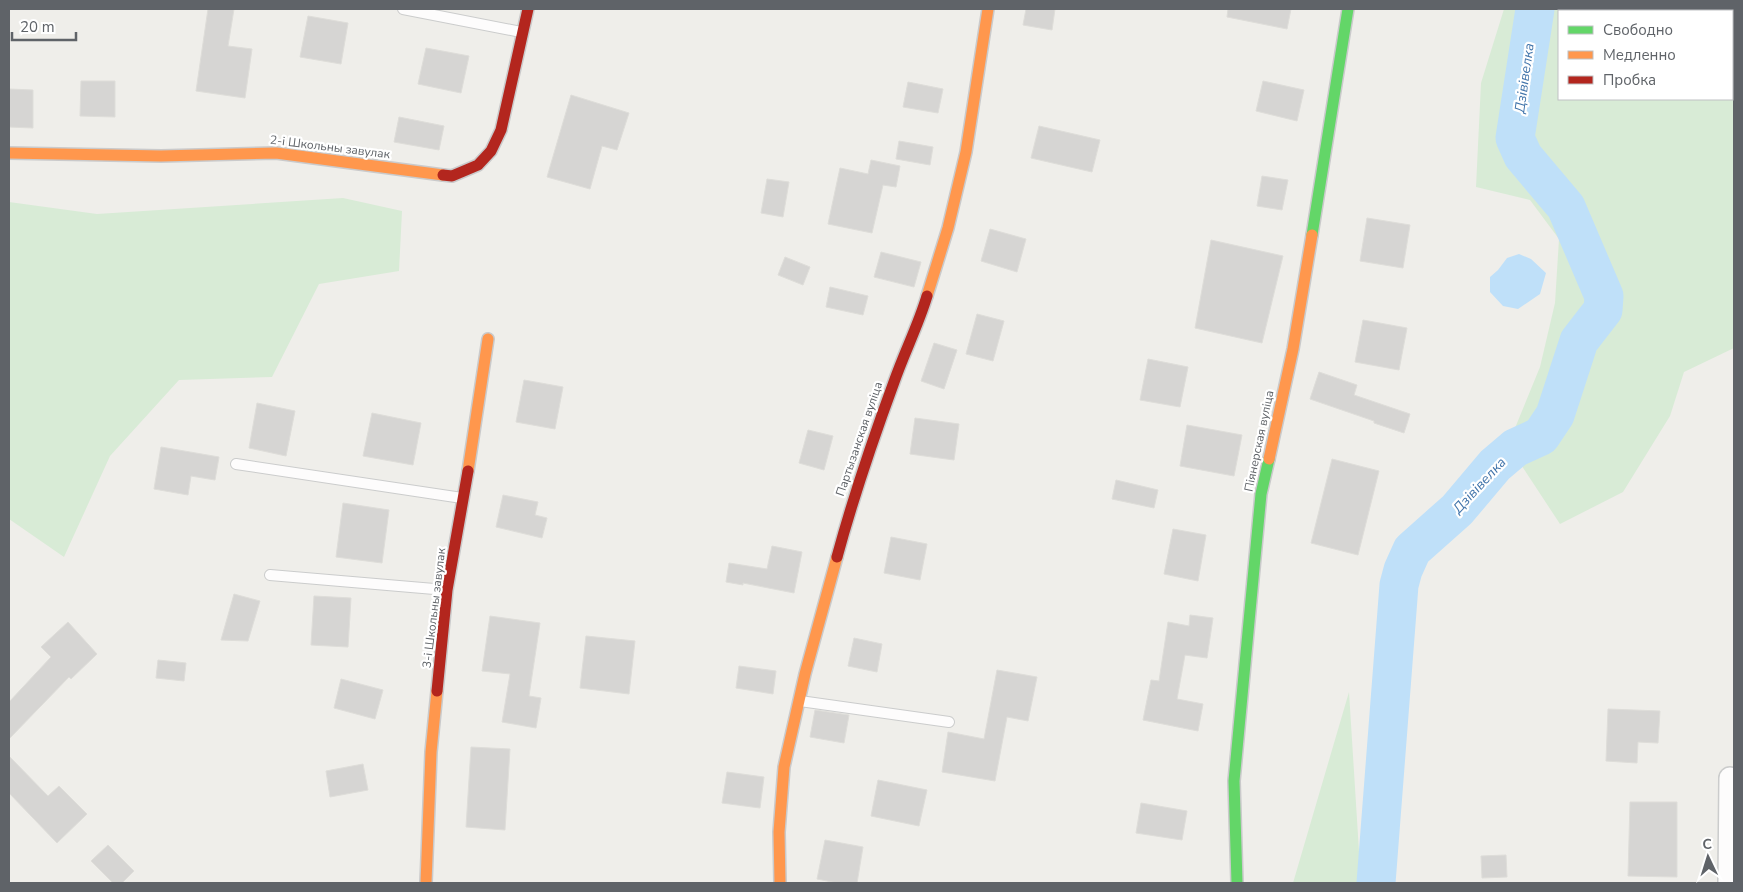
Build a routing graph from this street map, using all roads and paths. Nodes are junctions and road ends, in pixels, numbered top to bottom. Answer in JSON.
{"nodes":[{"id":1,"x":403,"y":9,"type":"edge"},
{"id":2,"x":528,"y":9,"type":"edge"},
{"id":3,"x":988,"y":9,"type":"edge"},
{"id":4,"x":1348,"y":9,"type":"edge"},
{"id":5,"x":522,"y":33,"type":"junction"},
{"id":6,"x":9,"y":153,"type":"edge"},
{"id":7,"x":488,"y":339,"type":"dead end"},
{"id":8,"x":236,"y":464,"type":"dead end"},
{"id":9,"x":464,"y":499,"type":"junction"},
{"id":10,"x":270,"y":575,"type":"dead end"},
{"id":11,"x":447,"y":590,"type":"junction"},
{"id":12,"x":799,"y":700,"type":"junction"},
{"id":13,"x":949,"y":722,"type":"dead end"},
{"id":14,"x":1730,"y":778,"type":"dead end"},
{"id":15,"x":426,"y":883,"type":"edge"},
{"id":16,"x":780,"y":883,"type":"edge"},
{"id":17,"x":1237,"y":883,"type":"edge"},
{"id":18,"x":1729,"y":883,"type":"edge"}],
"edges":[{"from":1,"to":5,"type":"lane"},
{"from":2,"to":5,"type":"street","name":"2-і Школьны завулак"},
{"from":3,"to":12,"type":"street","name":"Партызанская вуліца"},
{"from":4,"to":17,"type":"street","name":"Піянерская вуліца"},
{"from":5,"to":6,"type":"street","name":"2-і Школьны завулак"},
{"from":7,"to":9,"type":"street","name":"3-і Школьны завулак"},
{"from":8,"to":9,"type":"lane"},
{"from":9,"to":11,"type":"street","name":"3-і Школьны завулак"},
{"from":10,"to":11,"type":"lane"},
{"from":11,"to":15,"type":"street","name":"3-і Школьны завулак"},
{"from":12,"to":13,"type":"lane"},
{"from":12,"to":16,"type":"street","name":"Партызанская вуліца"},
{"from":14,"to":18,"type":"street"}]}
